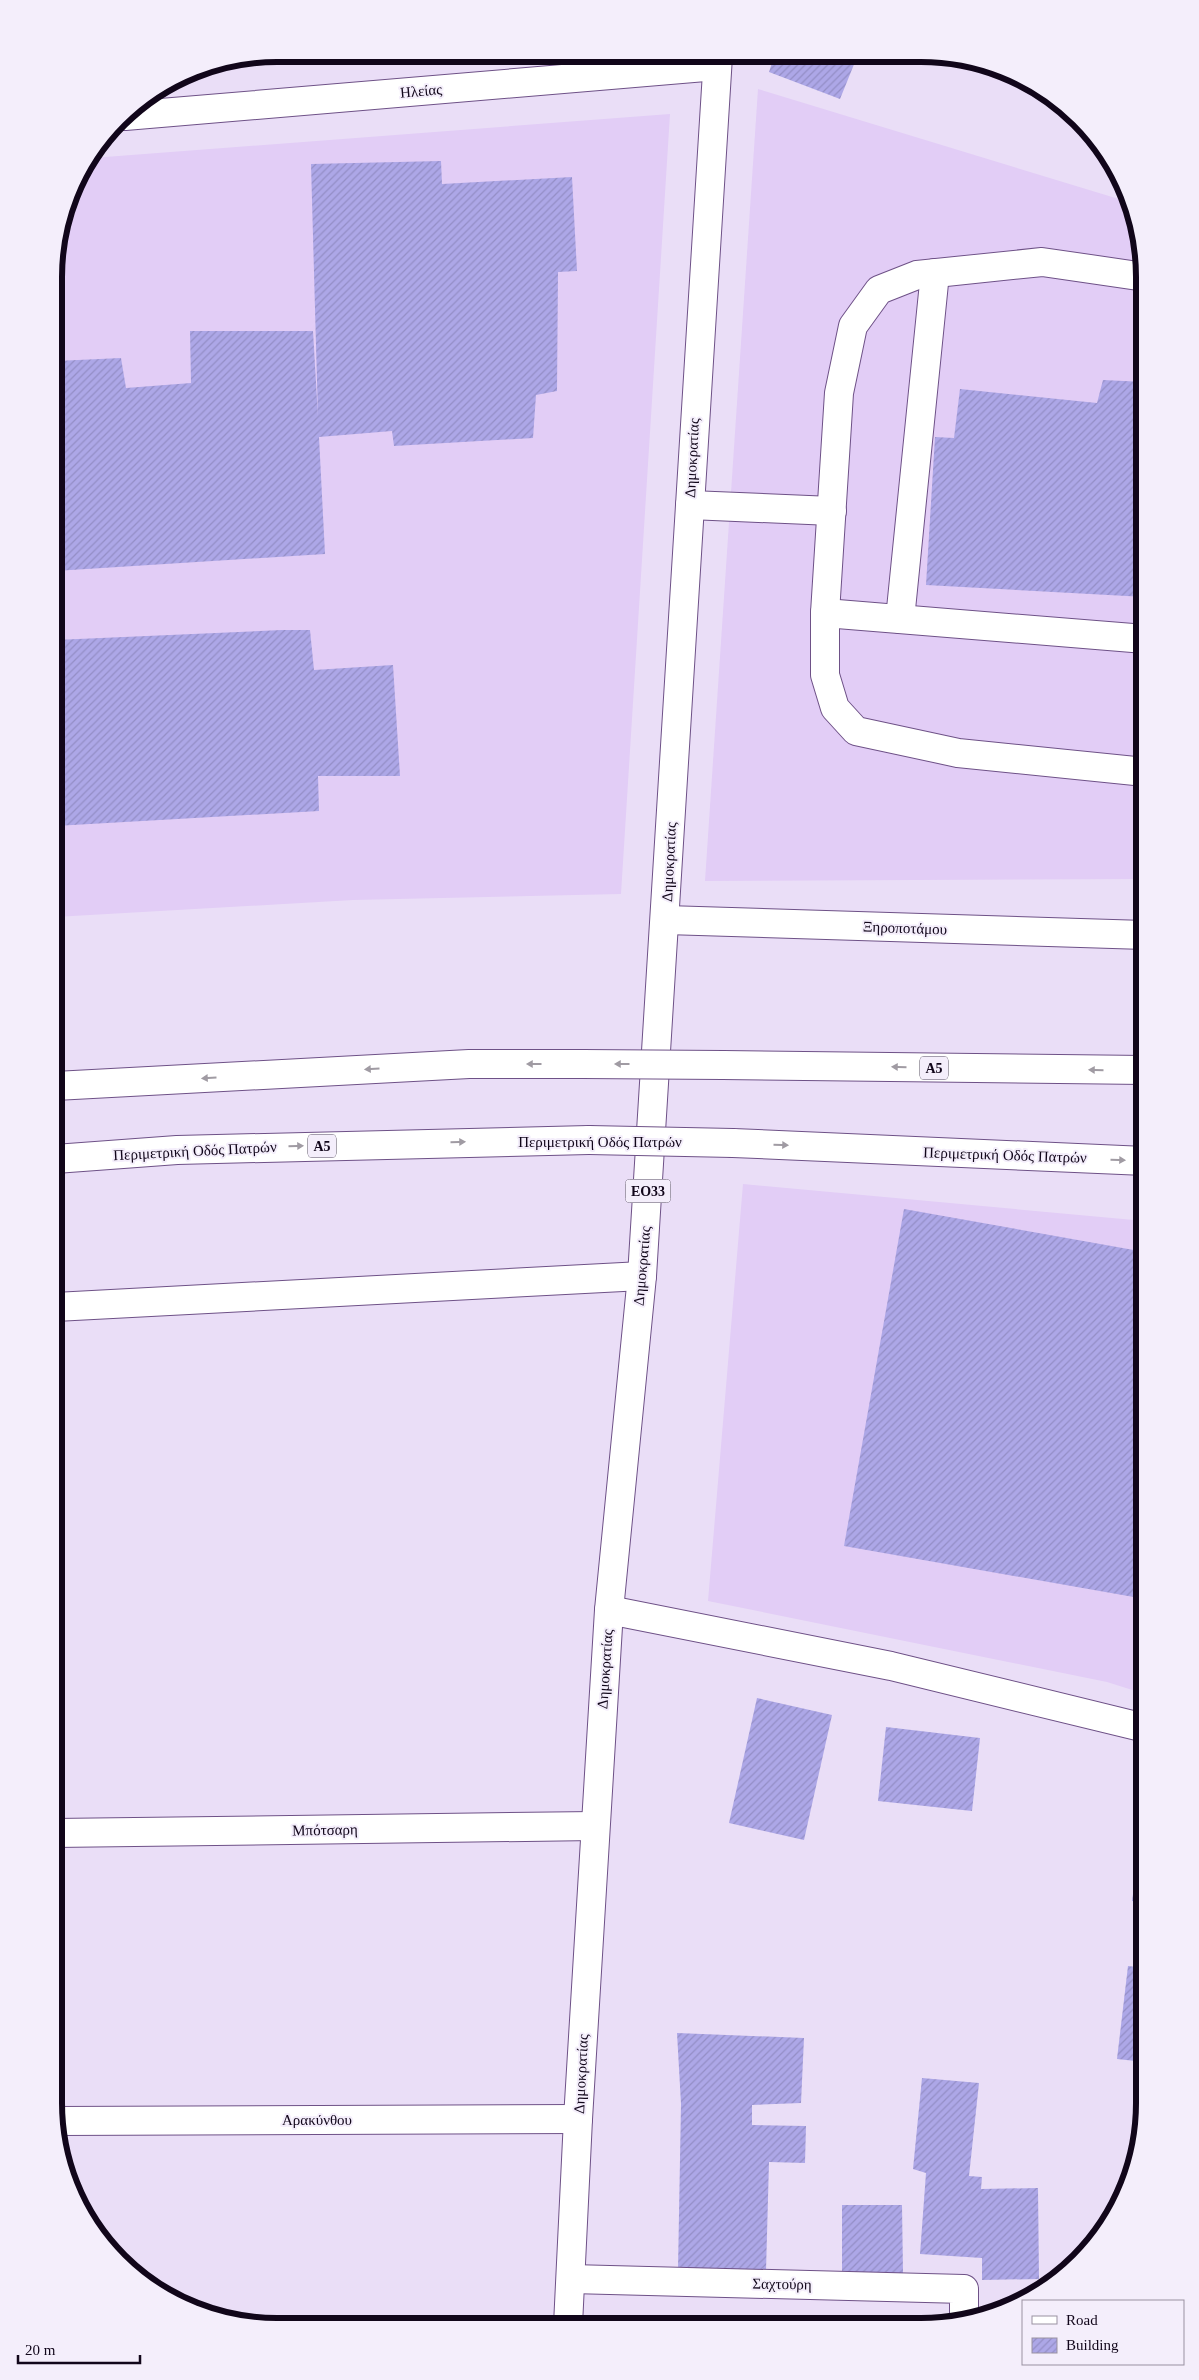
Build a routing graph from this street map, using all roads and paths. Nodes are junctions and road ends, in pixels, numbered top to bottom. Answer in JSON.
{"nodes":[{"id":1,"x":707,"y":62,"type":"edge"},
{"id":2,"x":718,"y":62,"type":"edge"},
{"id":3,"x":137,"y":115,"type":"edge"},
{"id":4,"x":935,"y":273,"type":"junction"},
{"id":5,"x":1136,"y":276,"type":"edge"},
{"id":6,"x":690,"y":505,"type":"junction"},
{"id":7,"x":832,"y":511,"type":"junction"},
{"id":8,"x":825,"y":613,"type":"junction"},
{"id":9,"x":900,"y":619,"type":"junction"},
{"id":10,"x":1136,"y":638,"type":"edge"},
{"id":11,"x":1136,"y":771,"type":"edge"},
{"id":12,"x":666,"y":920,"type":"junction"},
{"id":13,"x":1136,"y":935,"type":"edge"},
{"id":14,"x":1136,"y":1070,"type":"edge"},
{"id":15,"x":62,"y":1086,"type":"edge"},
{"id":16,"x":62,"y":1158,"type":"edge"},
{"id":17,"x":1136,"y":1161,"type":"edge"},
{"id":18,"x":642,"y":1276,"type":"junction"},
{"id":19,"x":62,"y":1307,"type":"edge"},
{"id":20,"x":609,"y":1610,"type":"junction"},
{"id":21,"x":1136,"y":1726,"type":"edge"},
{"id":22,"x":596,"y":1826,"type":"junction"},
{"id":23,"x":62,"y":1834,"type":"edge"},
{"id":24,"x":578,"y":2119,"type":"junction"},
{"id":25,"x":63,"y":2121,"type":"edge"},
{"id":26,"x":571,"y":2279,"type":"junction"},
{"id":27,"x":964,"y":2313,"type":"edge"},
{"id":28,"x":568,"y":2318,"type":"edge"}],
"edges":[{"from":1,"to":3,"type":"main road","name":"Ηλείας"},
{"from":2,"to":6,"type":"main road","name":"Δημοκρατίας","number":"ΕΟ33"},
{"from":4,"to":5,"type":"main road"},
{"from":4,"to":7,"type":"main road"},
{"from":4,"to":9,"type":"main road"},
{"from":6,"to":7,"type":"main road"},
{"from":6,"to":12,"type":"main road","name":"Δημοκρατίας","number":"ΕΟ33"},
{"from":7,"to":8,"type":"main road"},
{"from":8,"to":9,"type":"main road"},
{"from":8,"to":11,"type":"main road"},
{"from":9,"to":10,"type":"main road"},
{"from":12,"to":13,"type":"main road","name":"Ξηροποτάμου"},
{"from":12,"to":18,"type":"main road","name":"Δημοκρατίας","number":"ΕΟ33"},
{"from":14,"to":15,"type":"main road","number":"Α5","one_way":true,"bridge":true},
{"from":16,"to":17,"type":"main road","name":"Περιμετρική Οδός Πατρών","number":"Α5","one_way":true,"bridge":true},
{"from":18,"to":19,"type":"main road"},
{"from":18,"to":20,"type":"main road","name":"Δημοκρατίας","number":"ΕΟ33"},
{"from":20,"to":21,"type":"main road"},
{"from":20,"to":22,"type":"main road","name":"Δημοκρατίας","number":"ΕΟ33"},
{"from":22,"to":23,"type":"main road","name":"Μπότσαρη"},
{"from":22,"to":24,"type":"main road","name":"Δημοκρατίας","number":"ΕΟ33"},
{"from":24,"to":25,"type":"main road","name":"Αρακύνθου"},
{"from":24,"to":26,"type":"main road","name":"Δημοκρατίας","number":"ΕΟ33"},
{"from":26,"to":27,"type":"main road","name":"Σαχτούρη"},
{"from":26,"to":28,"type":"main road","name":"Δημοκρατίας","number":"ΕΟ33"}]}
